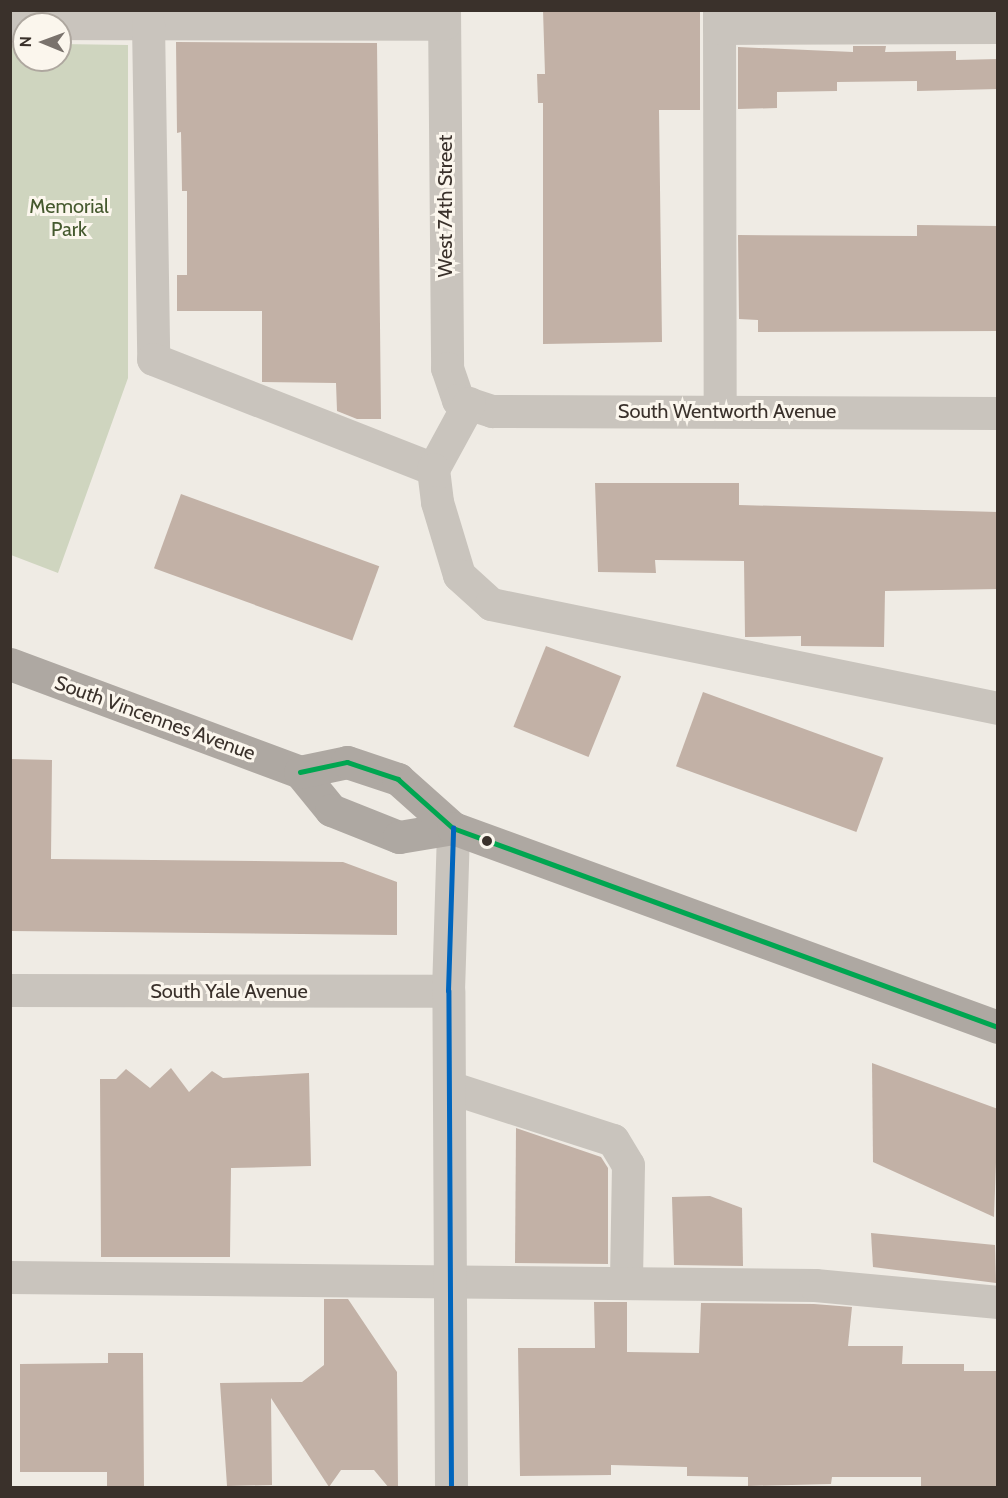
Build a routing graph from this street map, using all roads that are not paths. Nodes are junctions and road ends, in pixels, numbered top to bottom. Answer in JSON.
{"nodes":[{"id":1,"x":444,"y":17,"type":"edge"},
{"id":2,"x":719,"y":19,"type":"edge"},
{"id":3,"x":10,"y":23,"type":"edge"},
{"id":4,"x":148,"y":23,"type":"junction"},
{"id":5,"x":998,"y":27,"type":"edge"},
{"id":6,"x":464,"y":401,"type":"junction"},
{"id":7,"x":720,"y":411,"type":"junction"},
{"id":8,"x":998,"y":413,"type":"edge"},
{"id":9,"x":433,"y":469,"type":"junction"},
{"id":10,"x":10,"y":664,"type":"edge"},
{"id":11,"x":998,"y":708,"type":"edge"},
{"id":12,"x":300,"y":771,"type":"junction"},
{"id":13,"x":453,"y":828,"type":"junction"},
{"id":14,"x":10,"y":990,"type":"edge"},
{"id":15,"x":448,"y":991,"type":"junction"},
{"id":16,"x":998,"y":1027,"type":"edge"},
{"id":17,"x":449,"y":1087,"type":"junction"},
{"id":18,"x":10,"y":1277,"type":"edge"},
{"id":19,"x":450,"y":1277,"type":"junction"},
{"id":20,"x":626,"y":1281,"type":"junction"},
{"id":21,"x":998,"y":1302,"type":"edge"},
{"id":22,"x":451,"y":1488,"type":"edge"}],
"edges":[{"from":1,"to":4,"type":"street"},
{"from":1,"to":6,"type":"street","name":"West 74th Street"},
{"from":2,"to":5,"type":"street"},
{"from":2,"to":7,"type":"street"},
{"from":3,"to":4,"type":"street"},
{"from":4,"to":9,"type":"street"},
{"from":6,"to":7,"type":"street","name":"South Wentworth Avenue"},
{"from":6,"to":9,"type":"street"},
{"from":7,"to":8,"type":"street","name":"South Wentworth Avenue"},
{"from":9,"to":11,"type":"street"},
{"from":10,"to":12,"type":"main road","name":"South Vincennes Avenue"},
{"from":12,"to":13,"type":"main road"},
{"from":12,"to":13,"type":"main road"},
{"from":13,"to":15,"type":"street"},
{"from":13,"to":16,"type":"main road"},
{"from":14,"to":15,"type":"street","name":"South Yale Avenue"},
{"from":15,"to":17,"type":"street"},
{"from":17,"to":19,"type":"street"},
{"from":17,"to":20,"type":"street"},
{"from":18,"to":19,"type":"street"},
{"from":19,"to":20,"type":"street"},
{"from":19,"to":22,"type":"street"},
{"from":20,"to":21,"type":"street"}]}
